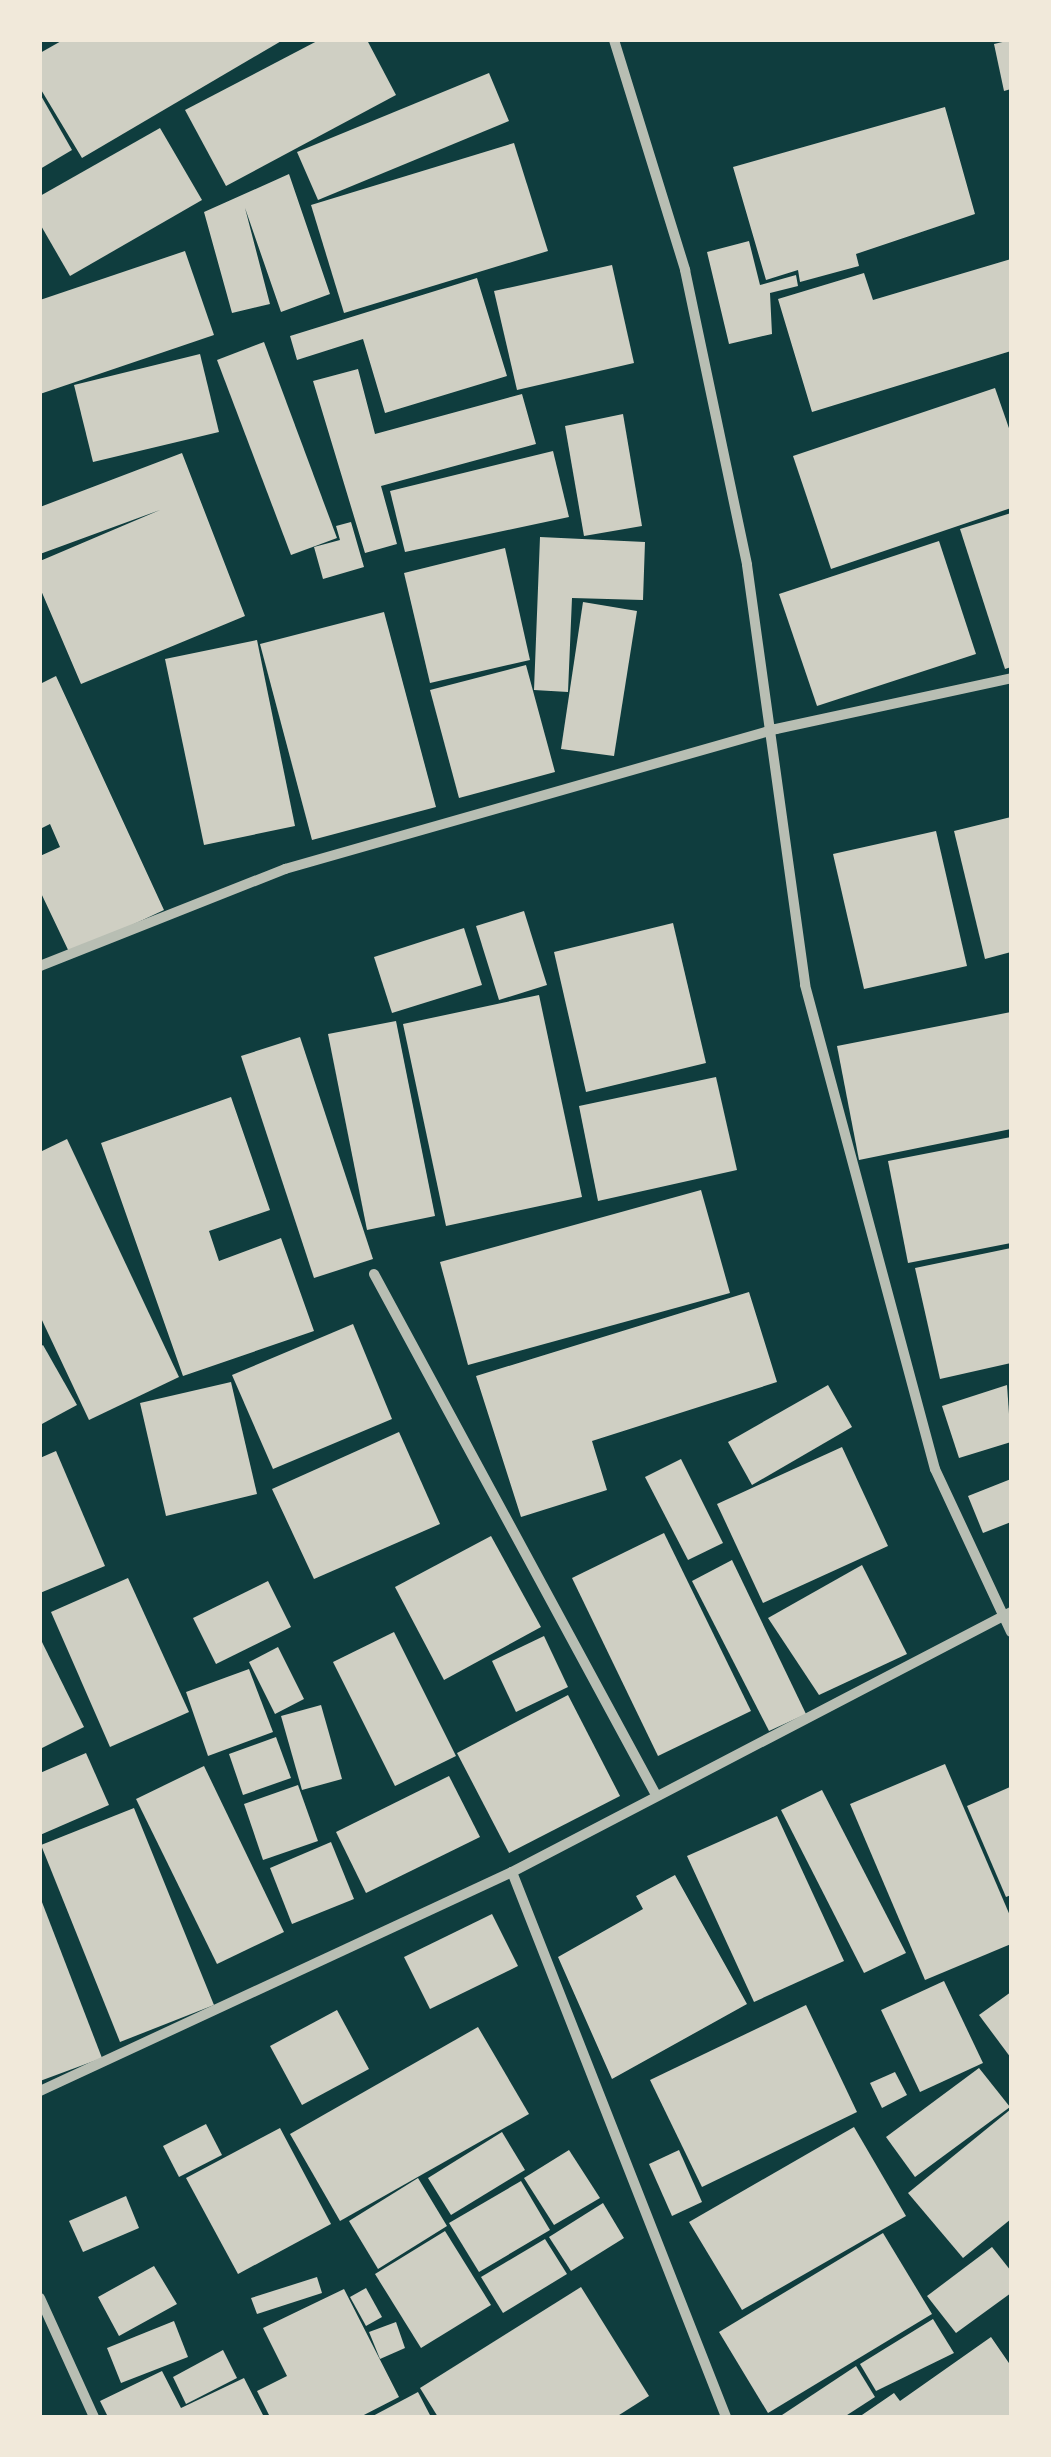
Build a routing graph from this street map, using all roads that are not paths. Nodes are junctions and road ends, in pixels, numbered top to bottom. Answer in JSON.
{"nodes":[{"id":1,"x":614,"y":40,"type":"edge"},
{"id":2,"x":1011,"y":678,"type":"edge"},
{"id":3,"x":776,"y":730,"type":"junction"},
{"id":4,"x":40,"y":966,"type":"edge"},
{"id":5,"x":374,"y":1274,"type":"dead end"},
{"id":6,"x":1007,"y":1615,"type":"edge"},
{"id":7,"x":1011,"y":1632,"type":"edge"},
{"id":8,"x":656,"y":1795,"type":"junction"},
{"id":9,"x":512,"y":1872,"type":"junction"},
{"id":10,"x":40,"y":2091,"type":"edge"},
{"id":11,"x":40,"y":2298,"type":"edge"},
{"id":12,"x":94,"y":2417,"type":"edge"},
{"id":13,"x":726,"y":2417,"type":"edge"}],
"edges":[{"from":1,"to":3,"type":"street"},
{"from":2,"to":3,"type":"street"},
{"from":3,"to":4,"type":"street"},
{"from":3,"to":6,"type":"street"},
{"from":5,"to":8,"type":"street"},
{"from":6,"to":7,"type":"street"},
{"from":6,"to":8,"type":"street"},
{"from":8,"to":9,"type":"street"},
{"from":9,"to":10,"type":"street"},
{"from":9,"to":13,"type":"street"},
{"from":11,"to":12,"type":"street"}]}
